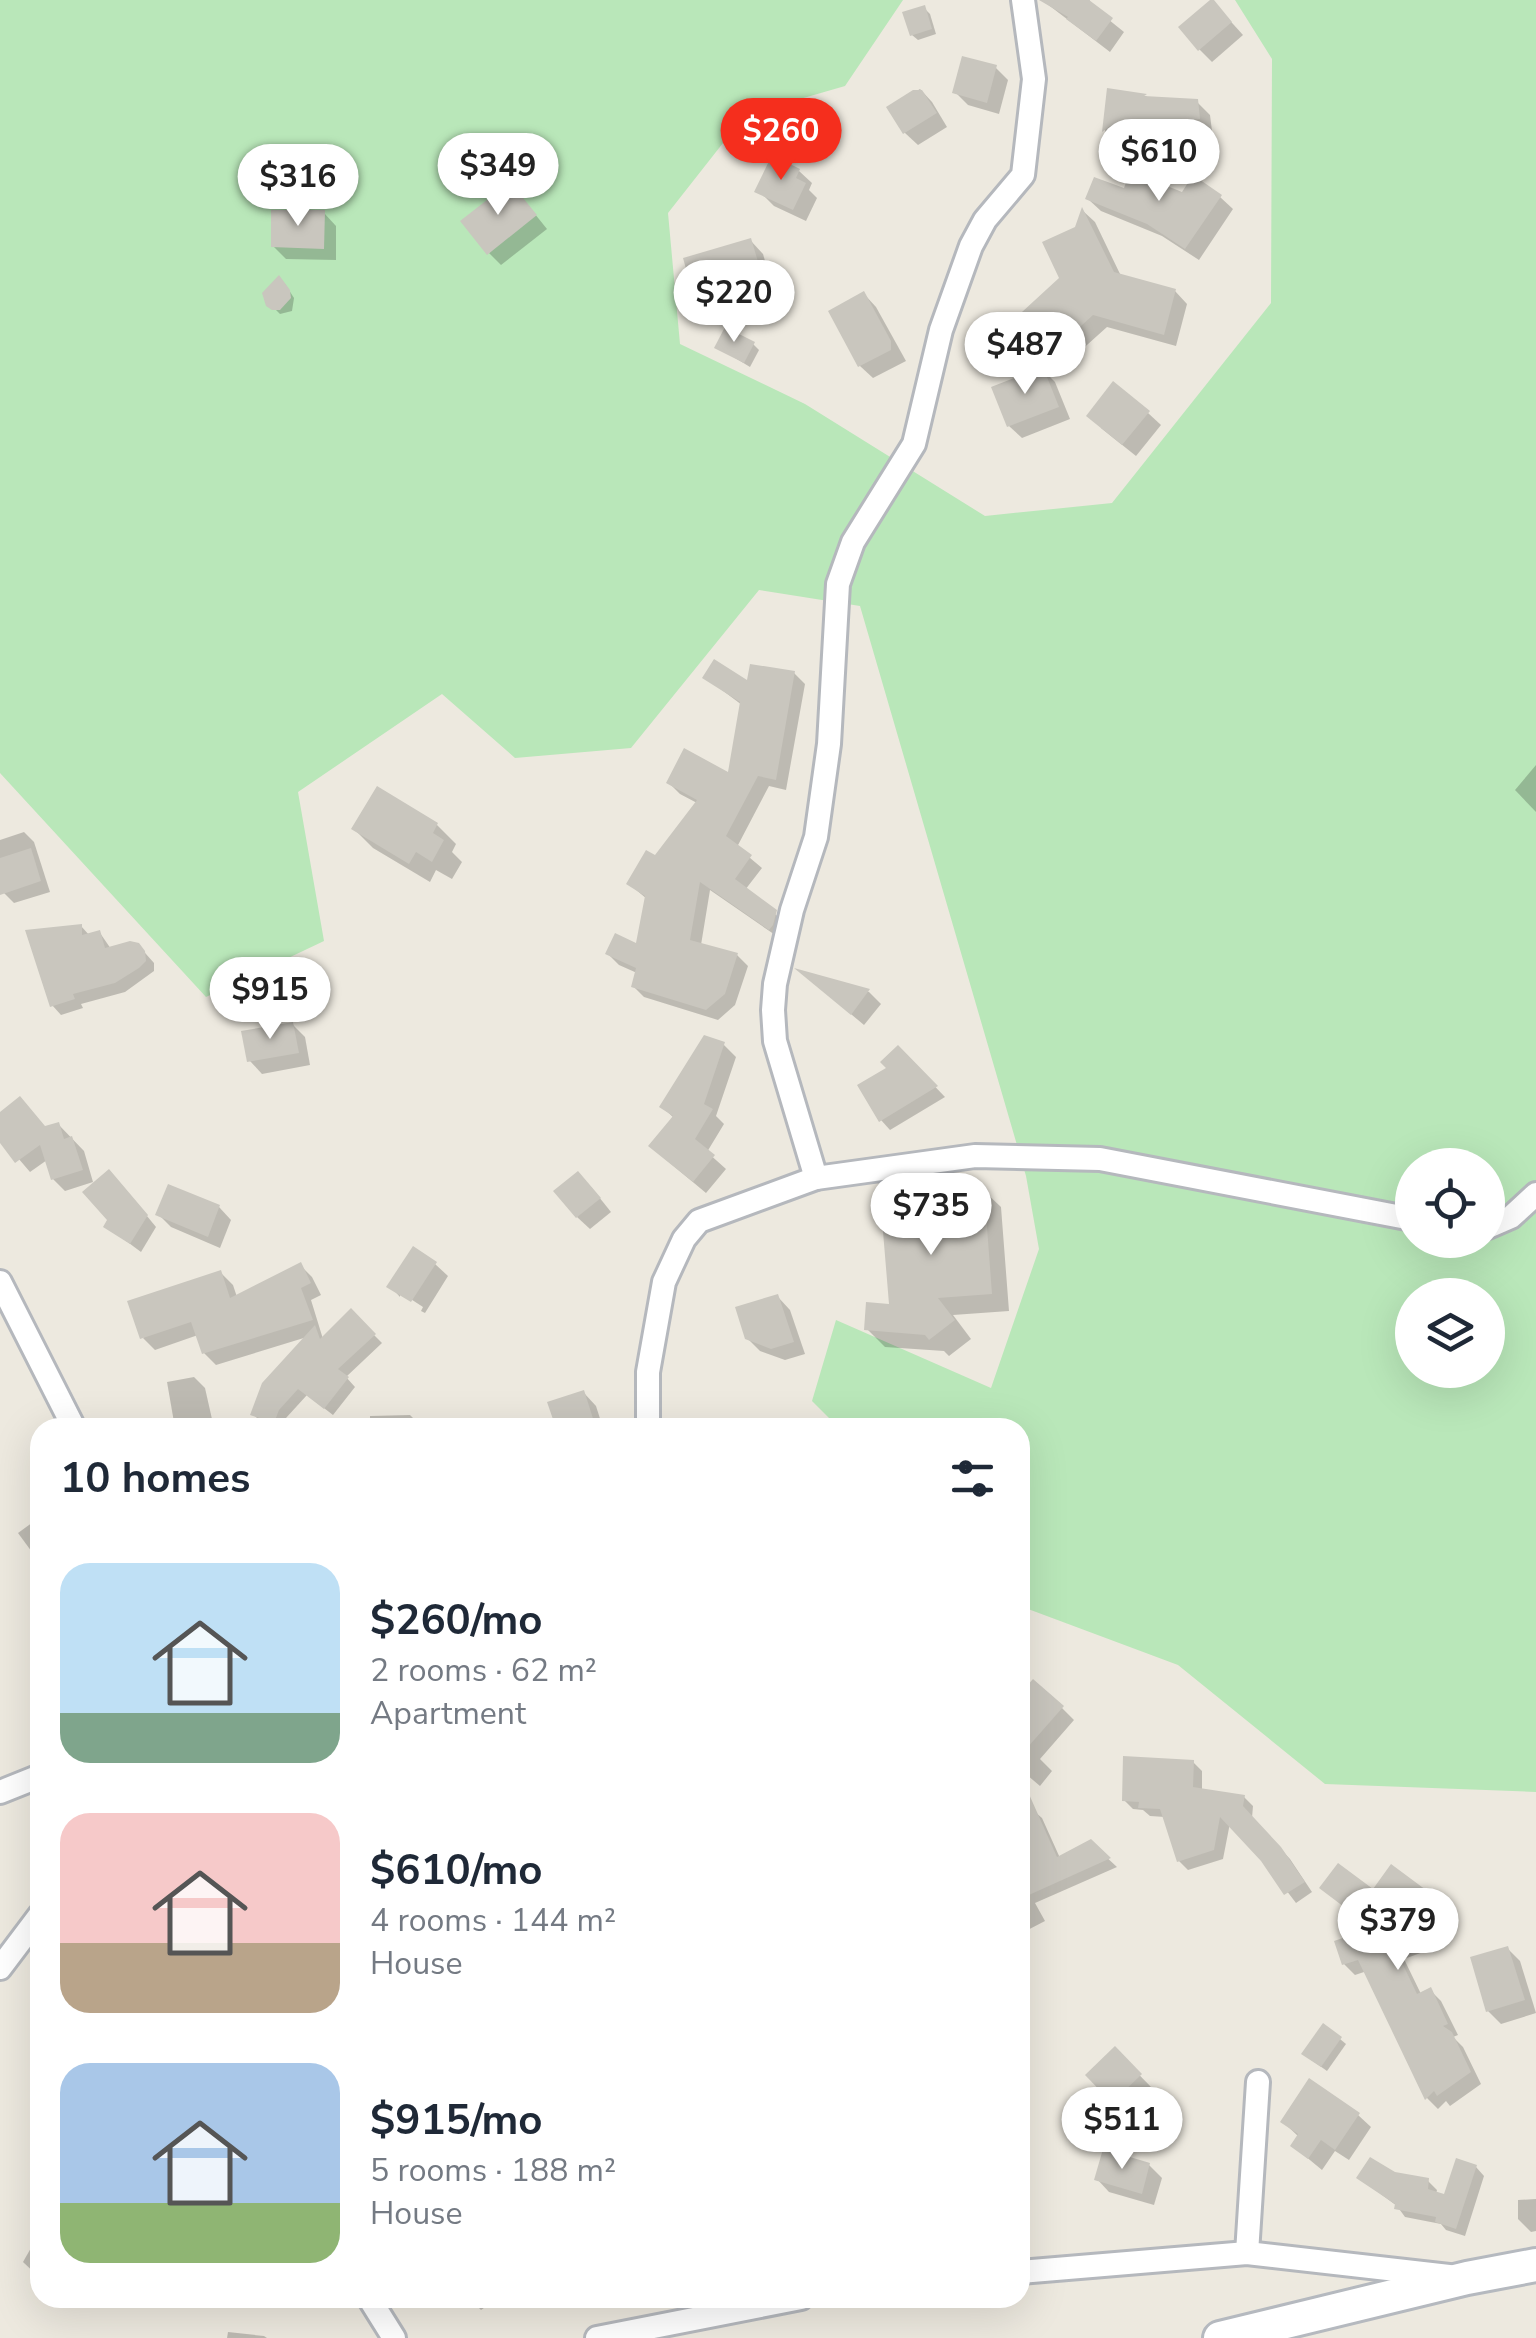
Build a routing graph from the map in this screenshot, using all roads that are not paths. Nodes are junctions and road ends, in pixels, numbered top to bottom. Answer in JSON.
{"nodes":[{"id":1,"x":1023,"y":0,"type":"edge"},
{"id":2,"x":816,"y":1178,"type":"junction"},
{"id":3,"x":1536,"y":1194,"type":"edge"},
{"id":4,"x":1395,"y":1215,"type":"edge"},
{"id":5,"x":1505,"y":1220,"type":"edge"},
{"id":6,"x":0,"y":1282,"type":"edge"},
{"id":7,"x":69,"y":1418,"type":"edge"},
{"id":8,"x":648,"y":1418,"type":"edge"},
{"id":9,"x":30,"y":1780,"type":"edge"},
{"id":10,"x":0,"y":1792,"type":"edge"},
{"id":11,"x":30,"y":1928,"type":"edge"},
{"id":12,"x":0,"y":1968,"type":"edge"},
{"id":13,"x":1258,"y":2082,"type":"dead end"},
{"id":14,"x":1247,"y":2253,"type":"junction"},
{"id":15,"x":1536,"y":2265,"type":"edge"},
{"id":16,"x":1030,"y":2271,"type":"edge"},
{"id":17,"x":1467,"y":2278,"type":"junction"},
{"id":18,"x":375,"y":2308,"type":"edge"},
{"id":19,"x":750,"y":2308,"type":"edge"},
{"id":20,"x":394,"y":2338,"type":"edge"},
{"id":21,"x":597,"y":2338,"type":"edge"},
{"id":22,"x":1220,"y":2338,"type":"edge"}],
"edges":[{"from":1,"to":2,"type":"street"},
{"from":2,"to":4,"type":"street"},
{"from":2,"to":8,"type":"street"},
{"from":3,"to":5,"type":"street"},
{"from":6,"to":7,"type":"street"},
{"from":9,"to":10,"type":"street"},
{"from":11,"to":12,"type":"street"},
{"from":13,"to":14,"type":"street"},
{"from":14,"to":16,"type":"street"},
{"from":14,"to":17,"type":"street"},
{"from":15,"to":17,"type":"street"},
{"from":17,"to":22,"type":"street"},
{"from":18,"to":20,"type":"street"},
{"from":19,"to":21,"type":"street"}]}
